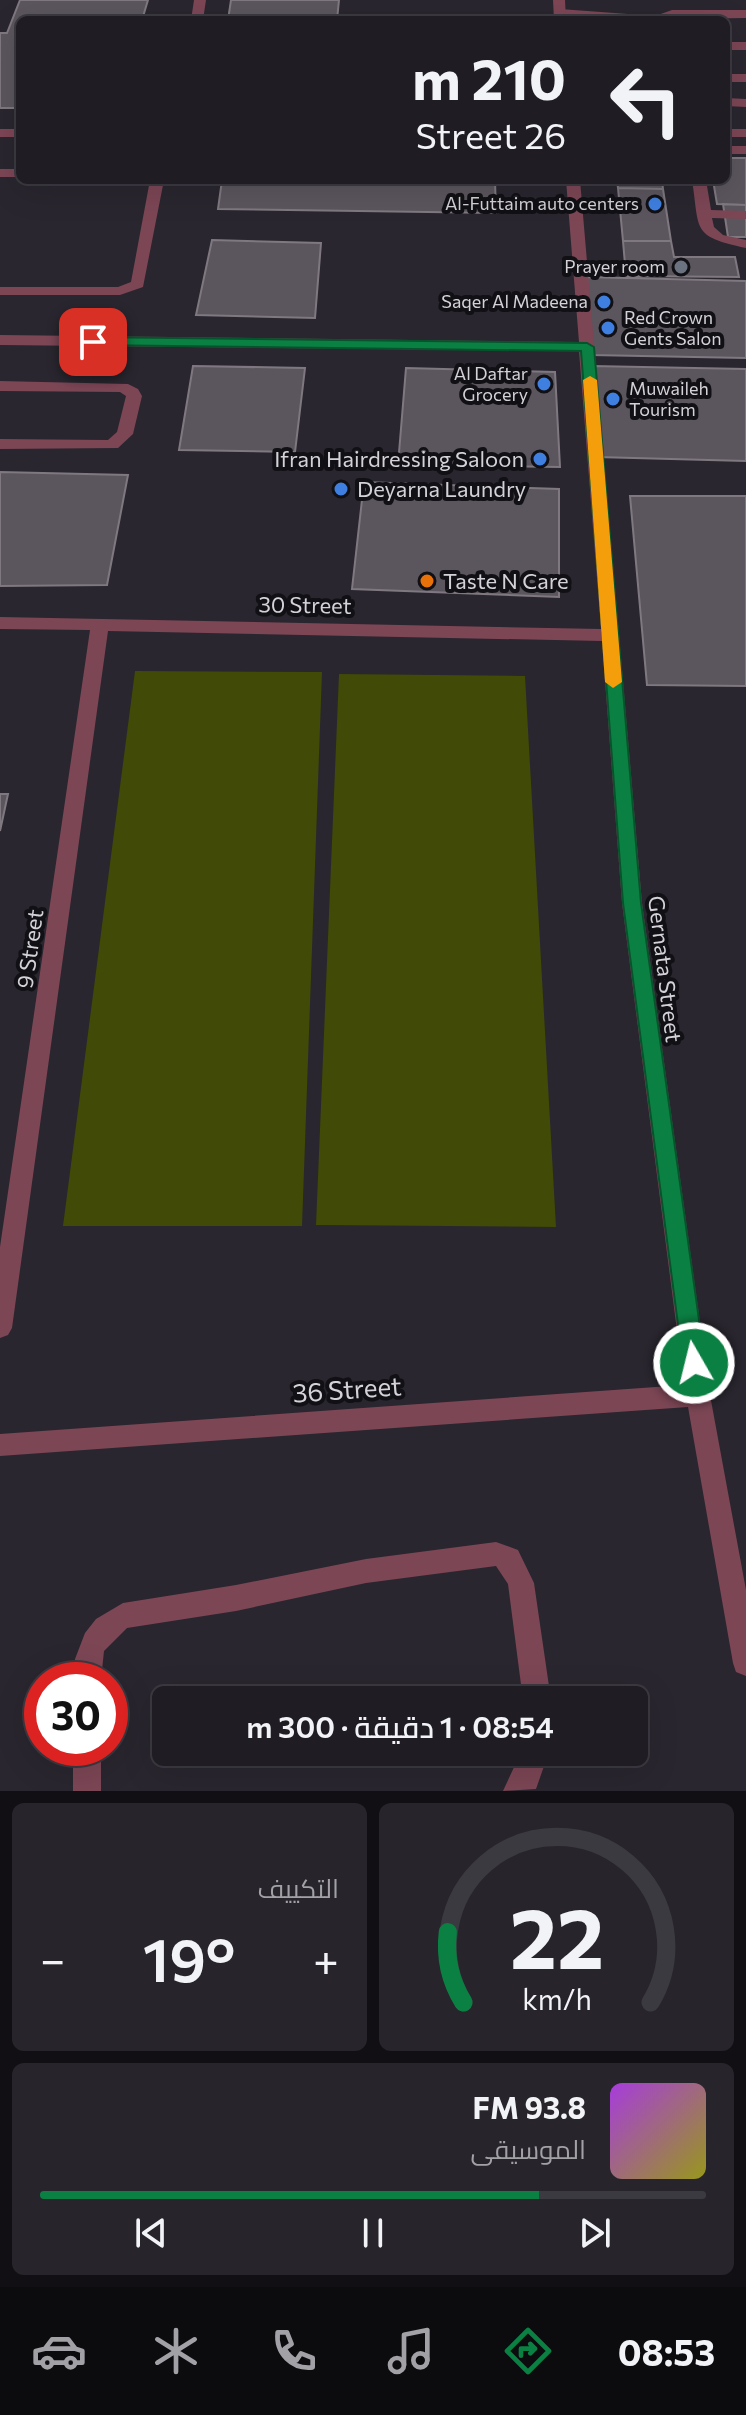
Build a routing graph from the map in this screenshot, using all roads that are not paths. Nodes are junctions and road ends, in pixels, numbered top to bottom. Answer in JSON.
{"nodes":[{"id":1,"x":560,"y":11,"type":"edge"},
{"id":2,"x":746,"y":14,"type":"edge"},
{"id":3,"x":612,"y":16,"type":"edge"},
{"id":4,"x":666,"y":16,"type":"edge"},
{"id":5,"x":156,"y":184,"type":"edge"},
{"id":6,"x":573,"y":184,"type":"edge"},
{"id":7,"x":700,"y":184,"type":"edge"},
{"id":8,"x":704,"y":214,"type":"junction"},
{"id":9,"x":746,"y":215,"type":"edge"},
{"id":10,"x":746,"y":244,"type":"edge"},
{"id":11,"x":0,"y":291,"type":"edge"},
{"id":12,"x":0,"y":340,"type":"edge"},
{"id":13,"x":587,"y":347,"type":"junction"},
{"id":14,"x":0,"y":386,"type":"edge"},
{"id":15,"x":0,"y":444,"type":"edge"},
{"id":16,"x":0,"y":623,"type":"edge"},
{"id":17,"x":100,"y":624,"type":"junction"},
{"id":18,"x":610,"y":635,"type":"junction"},
{"id":19,"x":0,"y":1328,"type":"edge"},
{"id":20,"x":698,"y":1395,"type":"junction"},
{"id":21,"x":0,"y":1445,"type":"edge"},
{"id":22,"x":87,"y":1662,"type":"edge"},
{"id":23,"x":746,"y":1663,"type":"edge"},
{"id":24,"x":535,"y":1686,"type":"edge"},
{"id":25,"x":87,"y":1766,"type":"edge"},
{"id":26,"x":530,"y":1766,"type":"edge"},
{"id":27,"x":87,"y":1791,"type":"edge"},
{"id":28,"x":517,"y":1791,"type":"edge"}],
"edges":[{"from":1,"to":3,"type":"street"},
{"from":2,"to":4,"type":"street"},
{"from":5,"to":11,"type":"street"},
{"from":6,"to":13,"type":"street","name":"Gernata Street"},
{"from":7,"to":8,"type":"street"},
{"from":8,"to":9,"type":"street"},
{"from":8,"to":10,"type":"street"},
{"from":12,"to":13,"type":"street"},
{"from":13,"to":18,"type":"street","name":"Gernata Street"},
{"from":14,"to":15,"type":"street"},
{"from":16,"to":17,"type":"street","name":"30 Street"},
{"from":17,"to":18,"type":"street","name":"30 Street"},
{"from":17,"to":19,"type":"street","name":"9 Street"},
{"from":18,"to":20,"type":"street","name":"Gernata Street"},
{"from":20,"to":21,"type":"street","name":"36 Street"},
{"from":20,"to":23,"type":"street","name":"Gernata Street"},
{"from":22,"to":24,"type":"street"},
{"from":25,"to":27,"type":"street"},
{"from":26,"to":28,"type":"street"}]}
